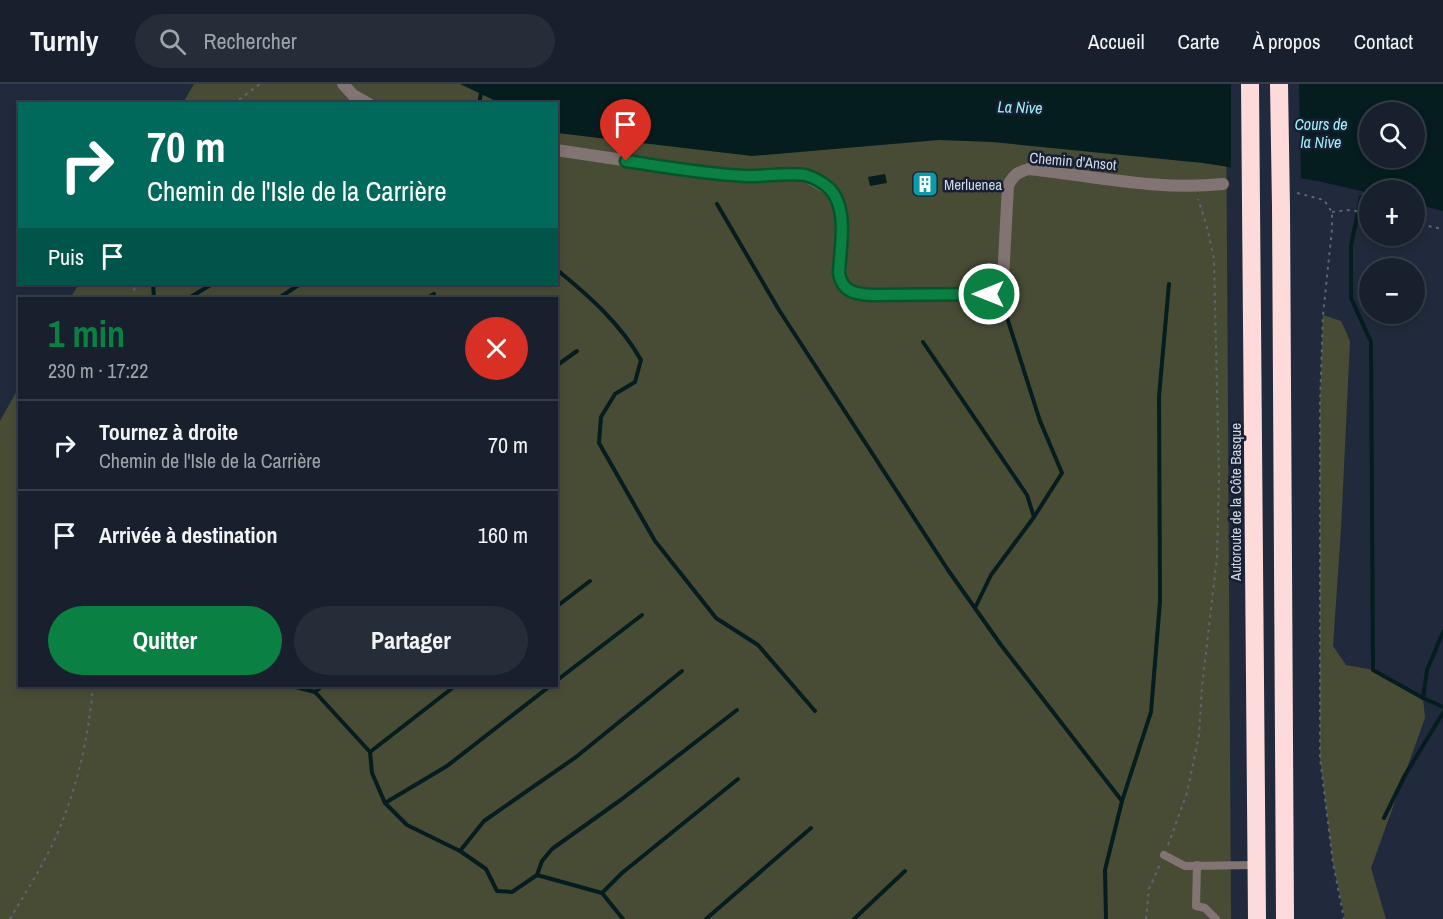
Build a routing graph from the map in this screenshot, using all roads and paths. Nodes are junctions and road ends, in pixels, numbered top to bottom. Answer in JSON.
{"nodes":[{"id":1,"x":260,"y":84,"type":"edge"},
{"id":2,"x":343,"y":84,"type":"edge"},
{"id":3,"x":1250,"y":84,"type":"edge"},
{"id":4,"x":1280,"y":84,"type":"edge"},
{"id":5,"x":236,"y":102,"type":"edge"},
{"id":6,"x":365,"y":102,"type":"edge"},
{"id":7,"x":558,"y":150,"type":"edge"},
{"id":8,"x":1223,"y":184,"type":"dead end"},
{"id":9,"x":1194,"y":188,"type":"junction"},
{"id":10,"x":1301,"y":193,"type":"dead end"},
{"id":11,"x":1332,"y":212,"type":"junction"},
{"id":12,"x":1359,"y":212,"type":"edge"},
{"id":13,"x":1425,"y":225,"type":"edge"},
{"id":14,"x":1443,"y":229,"type":"edge"},
{"id":15,"x":93,"y":687,"type":"edge"},
{"id":16,"x":1164,"y":855,"type":"junction"},
{"id":17,"x":1256,"y":865,"type":"junction"},
{"id":18,"x":1197,"y":866,"type":"junction"},
{"id":19,"x":10,"y":919,"type":"edge"},
{"id":20,"x":1146,"y":919,"type":"edge"},
{"id":21,"x":1216,"y":919,"type":"edge"},
{"id":22,"x":1257,"y":919,"type":"edge"},
{"id":23,"x":1285,"y":919,"type":"edge"},
{"id":24,"x":1344,"y":919,"type":"edge"}],
"edges":[{"from":1,"to":5,"type":"path"},
{"from":2,"to":6,"type":"street"},
{"from":3,"to":17,"type":"highway","name":"Autoroute de la Côte Basque","bridge":true},
{"from":4,"to":23,"type":"highway","bridge":true},
{"from":7,"to":9,"type":"street","name":"Chemin d'Ansot"},
{"from":8,"to":9,"type":"street","name":"Chemin d'Ansot"},
{"from":9,"to":16,"type":"path"},
{"from":10,"to":11,"type":"path"},
{"from":11,"to":12,"type":"path"},
{"from":11,"to":24,"type":"path"},
{"from":13,"to":14,"type":"path"},
{"from":15,"to":19,"type":"path"},
{"from":16,"to":18,"type":"lane"},
{"from":16,"to":20,"type":"path"},
{"from":17,"to":18,"type":"lane"},
{"from":17,"to":22,"type":"highway","name":"Autoroute de la Côte Basque"},
{"from":18,"to":21,"type":"lane"}]}
